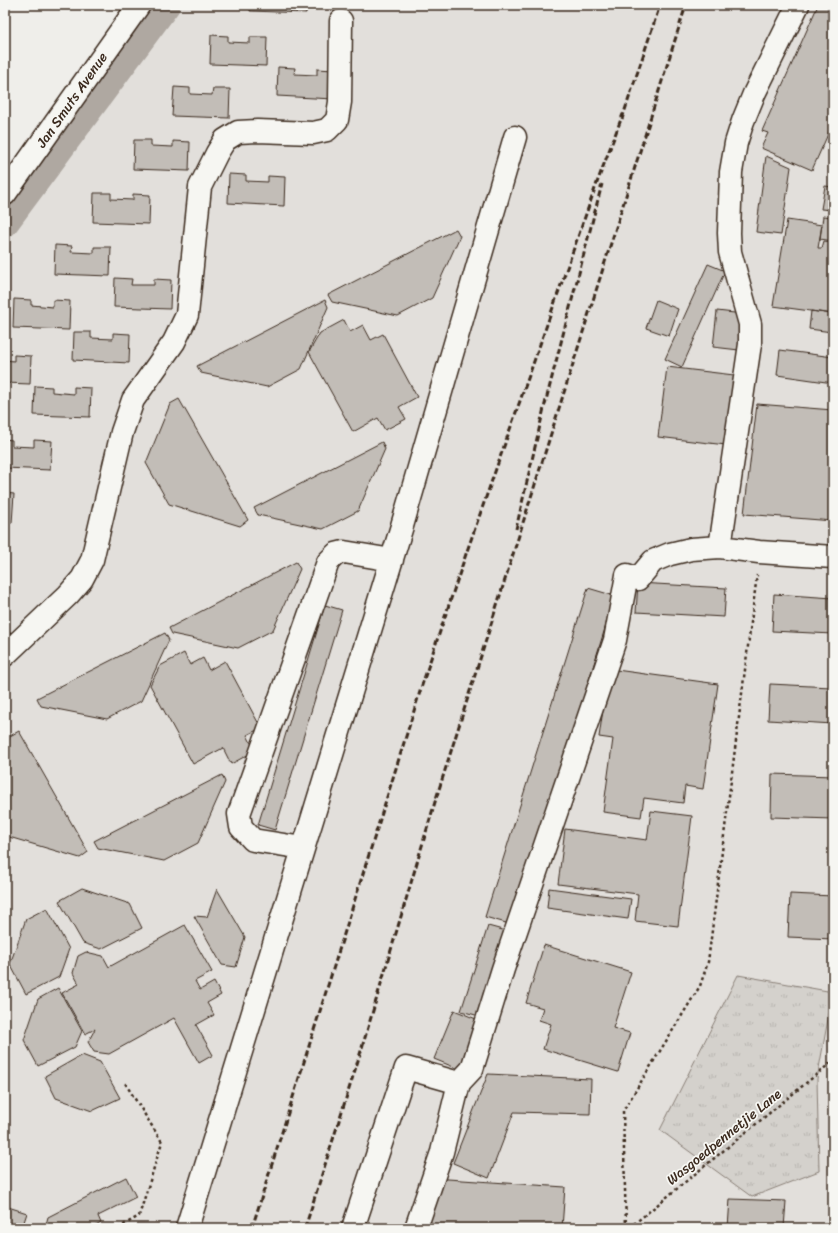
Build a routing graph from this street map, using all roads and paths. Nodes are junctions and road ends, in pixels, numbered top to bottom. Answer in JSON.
{"nodes":[{"id":1,"x":139,"y":5,"type":"edge"},
{"id":2,"x":798,"y":5,"type":"edge"},
{"id":3,"x":341,"y":21,"type":"dead end"},
{"id":4,"x":515,"y":137,"type":"dead end"},
{"id":5,"x":5,"y":194,"type":"edge"},
{"id":6,"x":720,"y":547,"type":"junction"},
{"id":7,"x":759,"y":552,"type":"junction"},
{"id":8,"x":833,"y":557,"type":"edge"},
{"id":9,"x":392,"y":560,"type":"junction"},
{"id":10,"x":9,"y":645,"type":"edge"},
{"id":11,"x":303,"y":848,"type":"junction"},
{"id":12,"x":833,"y":1061,"type":"edge"},
{"id":13,"x":125,"y":1083,"type":"dead end"},
{"id":14,"x":459,"y":1083,"type":"junction"},
{"id":15,"x":118,"y":1228,"type":"edge"},
{"id":16,"x":187,"y":1228,"type":"edge"},
{"id":17,"x":353,"y":1228,"type":"edge"},
{"id":18,"x":416,"y":1228,"type":"edge"},
{"id":19,"x":627,"y":1228,"type":"edge"}],
"edges":[{"from":1,"to":5,"type":"street","name":"Jan Smuts Avenue"},
{"from":2,"to":6,"type":"street"},
{"from":3,"to":10,"type":"street"},
{"from":4,"to":9,"type":"street"},
{"from":6,"to":7,"type":"street"},
{"from":6,"to":14,"type":"street"},
{"from":7,"to":8,"type":"street"},
{"from":7,"to":19,"type":"path"},
{"from":9,"to":11,"type":"street"},
{"from":9,"to":11,"type":"street"},
{"from":11,"to":16,"type":"street"},
{"from":12,"to":19,"type":"path","name":"Wasgoedpennetjie Lane"},
{"from":13,"to":15,"type":"path"},
{"from":14,"to":17,"type":"street"},
{"from":14,"to":18,"type":"street"}]}
